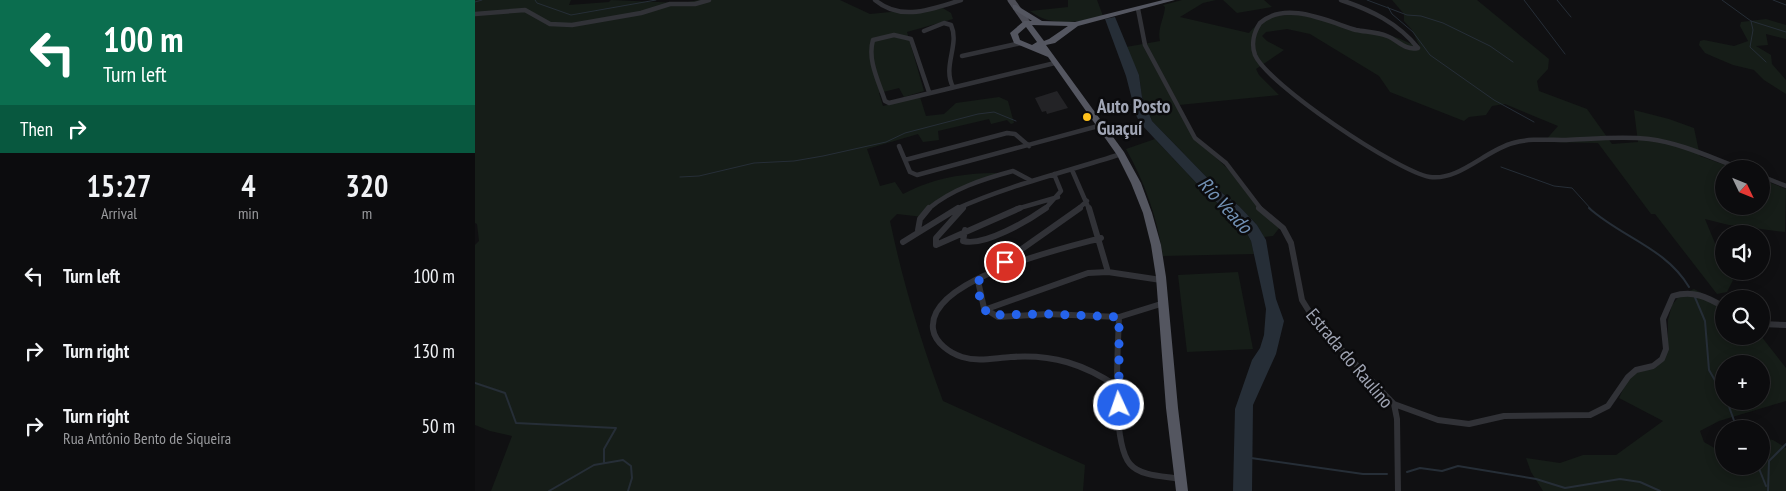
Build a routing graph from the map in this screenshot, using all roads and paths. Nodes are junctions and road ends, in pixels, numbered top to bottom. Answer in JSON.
{"nodes":[{"id":1,"x":709,"y":0,"type":"edge"},
{"id":2,"x":875,"y":0,"type":"edge"},
{"id":3,"x":961,"y":0,"type":"edge"},
{"id":4,"x":1011,"y":0,"type":"edge"},
{"id":5,"x":1171,"y":0,"type":"edge"},
{"id":6,"x":1341,"y":0,"type":"edge"},
{"id":7,"x":1017,"y":8,"type":"junction"},
{"id":8,"x":1138,"y":8,"type":"junction"},
{"id":9,"x":475,"y":14,"type":"edge"},
{"id":10,"x":1027,"y":23,"type":"junction"},
{"id":11,"x":1041,"y":23,"type":"junction"},
{"id":12,"x":1075,"y":24,"type":"junction"},
{"id":13,"x":1017,"y":29,"type":"junction"},
{"id":14,"x":924,"y":31,"type":"dead end"},
{"id":15,"x":1056,"y":37,"type":"junction"},
{"id":16,"x":1022,"y":44,"type":"junction"},
{"id":17,"x":1042,"y":45,"type":"junction"},
{"id":18,"x":962,"y":56,"type":"dead end"},
{"id":19,"x":1053,"y":59,"type":"junction"},
{"id":20,"x":953,"y":87,"type":"junction"},
{"id":21,"x":929,"y":92,"type":"junction"},
{"id":22,"x":1102,"y":125,"type":"junction"},
{"id":23,"x":899,"y":146,"type":"dead end"},
{"id":24,"x":1029,"y":146,"type":"junction"},
{"id":25,"x":1121,"y":154,"type":"junction"},
{"id":26,"x":905,"y":160,"type":"junction"},
{"id":27,"x":1715,"y":160,"type":"edge"},
{"id":28,"x":1071,"y":170,"type":"junction"},
{"id":29,"x":1054,"y":174,"type":"junction"},
{"id":30,"x":1030,"y":180,"type":"junction"},
{"id":31,"x":1770,"y":180,"type":"edge"},
{"id":32,"x":1786,"y":186,"type":"edge"},
{"id":33,"x":1059,"y":197,"type":"junction"},
{"id":34,"x":1087,"y":201,"type":"junction"},
{"id":35,"x":967,"y":204,"type":"junction"},
{"id":36,"x":918,"y":230,"type":"junction"},
{"id":37,"x":965,"y":230,"type":"junction"},
{"id":38,"x":1101,"y":238,"type":"junction"},
{"id":39,"x":903,"y":242,"type":"dead end"},
{"id":40,"x":1000,"y":269,"type":"junction"},
{"id":41,"x":1108,"y":272,"type":"junction"},
{"id":42,"x":1161,"y":280,"type":"junction"},
{"id":43,"x":978,"y":281,"type":"junction"},
{"id":44,"x":1715,"y":301,"type":"edge"},
{"id":45,"x":1164,"y":304,"type":"junction"},
{"id":46,"x":984,"y":310,"type":"junction"},
{"id":47,"x":1119,"y":317,"type":"junction"},
{"id":48,"x":1770,"y":324,"type":"edge"},
{"id":49,"x":1786,"y":325,"type":"edge"},
{"id":50,"x":1118,"y":387,"type":"junction"},
{"id":51,"x":1394,"y":404,"type":"junction"},
{"id":52,"x":1181,"y":478,"type":"junction"},
{"id":53,"x":1183,"y":491,"type":"edge"},
{"id":54,"x":1398,"y":491,"type":"edge"}],
"edges":[{"from":1,"to":9,"type":"street"},
{"from":2,"to":3,"type":"street"},
{"from":4,"to":7,"type":"main road"},
{"from":5,"to":8,"type":"highway"},
{"from":6,"to":27,"type":"street"},
{"from":7,"to":10,"type":"main road"},
{"from":7,"to":11,"type":"highway"},
{"from":7,"to":13,"type":"highway"},
{"from":8,"to":12,"type":"highway"},
{"from":8,"to":51,"type":"street","name":"Estrada do Raulino"},
{"from":10,"to":11,"type":"highway"},
{"from":10,"to":13,"type":"highway"},
{"from":10,"to":17,"type":"highway"},
{"from":11,"to":12,"type":"highway"},
{"from":11,"to":15,"type":"highway"},
{"from":12,"to":15,"type":"highway"},
{"from":13,"to":16,"type":"highway"},
{"from":14,"to":20,"type":"street"},
{"from":15,"to":17,"type":"highway"},
{"from":15,"to":19,"type":"highway"},
{"from":16,"to":17,"type":"highway"},
{"from":16,"to":18,"type":"street"},
{"from":16,"to":19,"type":"highway"},
{"from":17,"to":19,"type":"highway"},
{"from":19,"to":20,"type":"street"},
{"from":19,"to":22,"type":"highway"},
{"from":20,"to":21,"type":"street"},
{"from":21,"to":21,"type":"street"},
{"from":22,"to":24,"type":"street"},
{"from":22,"to":25,"type":"highway"},
{"from":23,"to":26,"type":"street"},
{"from":24,"to":26,"type":"street"},
{"from":24,"to":26,"type":"street"},
{"from":25,"to":28,"type":"street"},
{"from":25,"to":42,"type":"highway"},
{"from":28,"to":29,"type":"street"},
{"from":28,"to":34,"type":"street"},
{"from":29,"to":30,"type":"street"},
{"from":29,"to":33,"type":"street"},
{"from":30,"to":35,"type":"street"},
{"from":30,"to":36,"type":"street"},
{"from":31,"to":32,"type":"street"},
{"from":33,"to":37,"type":"street"},
{"from":33,"to":37,"type":"street"},
{"from":34,"to":38,"type":"street"},
{"from":34,"to":40,"type":"street"},
{"from":35,"to":36,"type":"street"},
{"from":35,"to":37,"type":"street"},
{"from":36,"to":39,"type":"street"},
{"from":38,"to":40,"type":"street"},
{"from":38,"to":41,"type":"street"},
{"from":40,"to":43,"type":"street"},
{"from":41,"to":42,"type":"street"},
{"from":41,"to":46,"type":"street"},
{"from":42,"to":45,"type":"highway"},
{"from":43,"to":46,"type":"street"},
{"from":43,"to":50,"type":"street"},
{"from":44,"to":51,"type":"street"},
{"from":45,"to":47,"type":"street"},
{"from":45,"to":52,"type":"highway"},
{"from":46,"to":47,"type":"street"},
{"from":47,"to":50,"type":"street"},
{"from":48,"to":49,"type":"street"},
{"from":50,"to":52,"type":"street"},
{"from":51,"to":54,"type":"street","name":"Estrada do Raulino"},
{"from":52,"to":53,"type":"highway"}]}
